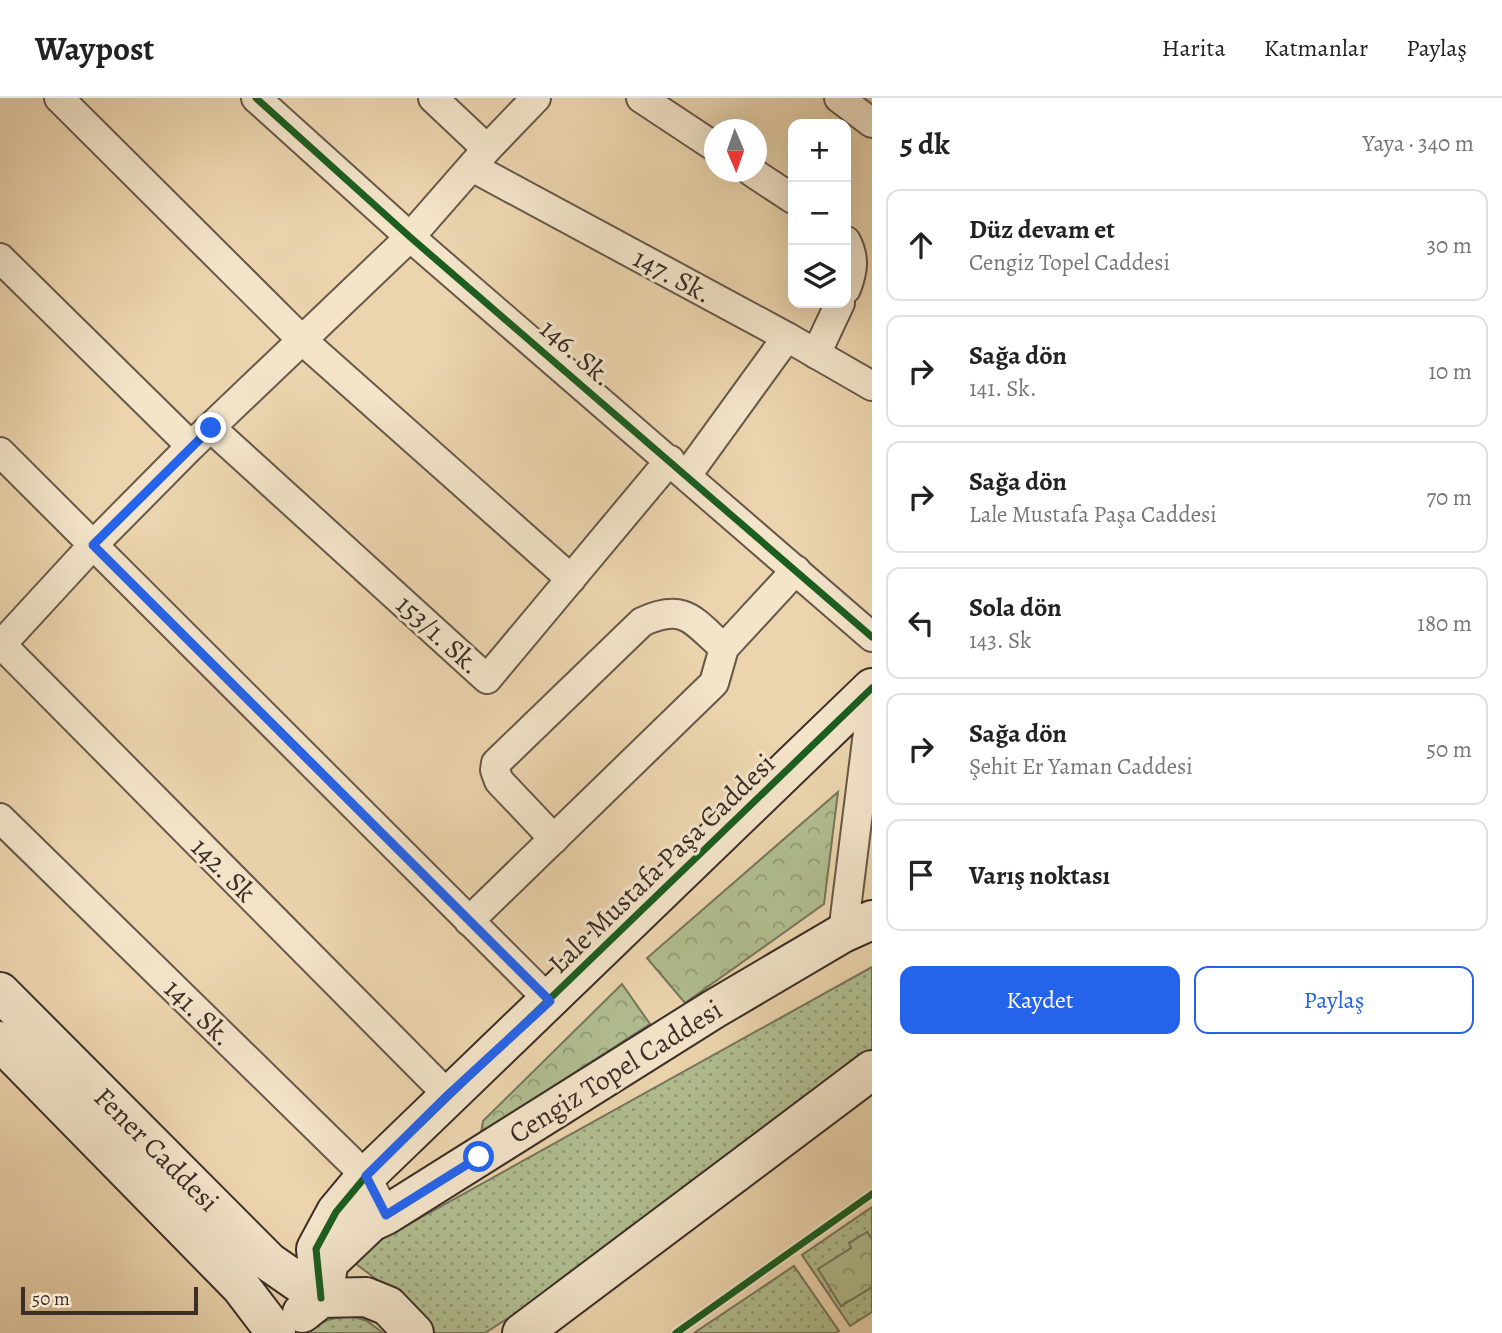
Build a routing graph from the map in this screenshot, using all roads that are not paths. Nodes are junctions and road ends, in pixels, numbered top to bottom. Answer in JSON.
{"nodes":[{"id":1,"x":59,"y":98,"type":"edge"},
{"id":2,"x":257,"y":98,"type":"edge"},
{"id":3,"x":433,"y":98,"type":"edge"},
{"id":4,"x":536,"y":98,"type":"edge"},
{"id":5,"x":641,"y":98,"type":"edge"},
{"id":6,"x":839,"y":98,"type":"edge"},
{"id":7,"x":872,"y":123,"type":"edge"},
{"id":8,"x":704,"y":140,"type":"edge"},
{"id":9,"x":479,"y":158,"type":"junction"},
{"id":10,"x":767,"y":182,"type":"edge"},
{"id":11,"x":788,"y":196,"type":"edge"},
{"id":12,"x":410,"y":237,"type":"junction"},
{"id":13,"x":851,"y":250,"type":"edge"},
{"id":14,"x":0,"y":258,"type":"edge"},
{"id":15,"x":851,"y":275,"type":"edge"},
{"id":16,"x":838,"y":308,"type":"edge"},
{"id":17,"x":787,"y":337,"type":"junction"},
{"id":18,"x":302,"y":340,"type":"junction"},
{"id":19,"x":816,"y":354,"type":"junction"},
{"id":20,"x":872,"y":386,"type":"edge"},
{"id":21,"x":201,"y":437,"type":"junction"},
{"id":22,"x":0,"y":452,"type":"edge"},
{"id":23,"x":679,"y":467,"type":"junction"},
{"id":24,"x":93,"y":545,"type":"junction"},
{"id":25,"x":796,"y":570,"type":"junction"},
{"id":26,"x":570,"y":579,"type":"junction"},
{"id":27,"x":872,"y":637,"type":"edge"},
{"id":28,"x":1,"y":645,"type":"edge"},
{"id":29,"x":724,"y":648,"type":"junction"},
{"id":30,"x":872,"y":688,"type":"edge"},
{"id":31,"x":872,"y":700,"type":"edge"},
{"id":32,"x":0,"y":818,"type":"edge"},
{"id":33,"x":554,"y":839,"type":"junction"},
{"id":34,"x":469,"y":921,"type":"junction"},
{"id":35,"x":858,"y":927,"type":"edge"},
{"id":36,"x":0,"y":992,"type":"edge"},
{"id":37,"x":550,"y":1001,"type":"junction"},
{"id":38,"x":0,"y":1041,"type":"edge"},
{"id":39,"x":872,"y":1070,"type":"edge"},
{"id":40,"x":448,"y":1095,"type":"junction"},
{"id":41,"x":366,"y":1176,"type":"junction"},
{"id":42,"x":386,"y":1215,"type":"junction"},
{"id":43,"x":321,"y":1298,"type":"junction"},
{"id":44,"x":276,"y":1333,"type":"edge"},
{"id":45,"x":287,"y":1333,"type":"edge"},
{"id":46,"x":414,"y":1333,"type":"edge"},
{"id":47,"x":522,"y":1333,"type":"edge"}],
"edges":[{"from":1,"to":18,"type":"street"},
{"from":2,"to":12,"type":"street","name":"146. Sk."},
{"from":3,"to":9,"type":"street","name":"147. Sk."},
{"from":4,"to":9,"type":"street"},
{"from":5,"to":8,"type":"street"},
{"from":6,"to":7,"type":"street"},
{"from":9,"to":12,"type":"street"},
{"from":9,"to":17,"type":"street","name":"147. Sk."},
{"from":10,"to":11,"type":"street"},
{"from":12,"to":18,"type":"street"},
{"from":12,"to":23,"type":"street","name":"146. Sk."},
{"from":13,"to":15,"type":"street"},
{"from":14,"to":21,"type":"street"},
{"from":16,"to":19,"type":"street"},
{"from":17,"to":19,"type":"street","name":"147. Sk."},
{"from":17,"to":23,"type":"street","name":"153/1. Sk."},
{"from":18,"to":21,"type":"street"},
{"from":18,"to":26,"type":"street"},
{"from":19,"to":20,"type":"street","name":"147. Sk."},
{"from":21,"to":24,"type":"street"},
{"from":21,"to":26,"type":"street","name":"153/1. Sk."},
{"from":22,"to":24,"type":"street"},
{"from":23,"to":25,"type":"street","name":"146. Sk."},
{"from":23,"to":26,"type":"street","name":"153/1. Sk."},
{"from":24,"to":28,"type":"street"},
{"from":24,"to":34,"type":"street"},
{"from":25,"to":27,"type":"street","name":"146. Sk."},
{"from":25,"to":29,"type":"street"},
{"from":28,"to":40,"type":"street","name":"142. Sk"},
{"from":29,"to":33,"type":"street"},
{"from":29,"to":33,"type":"street"},
{"from":30,"to":37,"type":"street","name":"Lale Mustafa Paşa Caddesi"},
{"from":31,"to":35,"type":"street"},
{"from":32,"to":41,"type":"street","name":"141. Sk."},
{"from":33,"to":34,"type":"street"},
{"from":34,"to":37,"type":"street"},
{"from":35,"to":42,"type":"street","name":"Cengiz Topel Caddesi"},
{"from":36,"to":43,"type":"street","name":"Fener Caddesi"},
{"from":37,"to":40,"type":"street","name":"Lale Mustafa Paşa Caddesi"},
{"from":38,"to":44,"type":"street","name":"Fener Caddesi"},
{"from":39,"to":47,"type":"street"},
{"from":40,"to":41,"type":"street","name":"Lale Mustafa Paşa Caddesi"},
{"from":41,"to":42,"type":"street","name":"141. Sk."},
{"from":41,"to":43,"type":"street","name":"Lale Mustafa Paşa Caddesi"},
{"from":42,"to":43,"type":"street","name":"Cengiz Topel Caddesi"},
{"from":43,"to":45,"type":"street"},
{"from":43,"to":46,"type":"street"}]}
